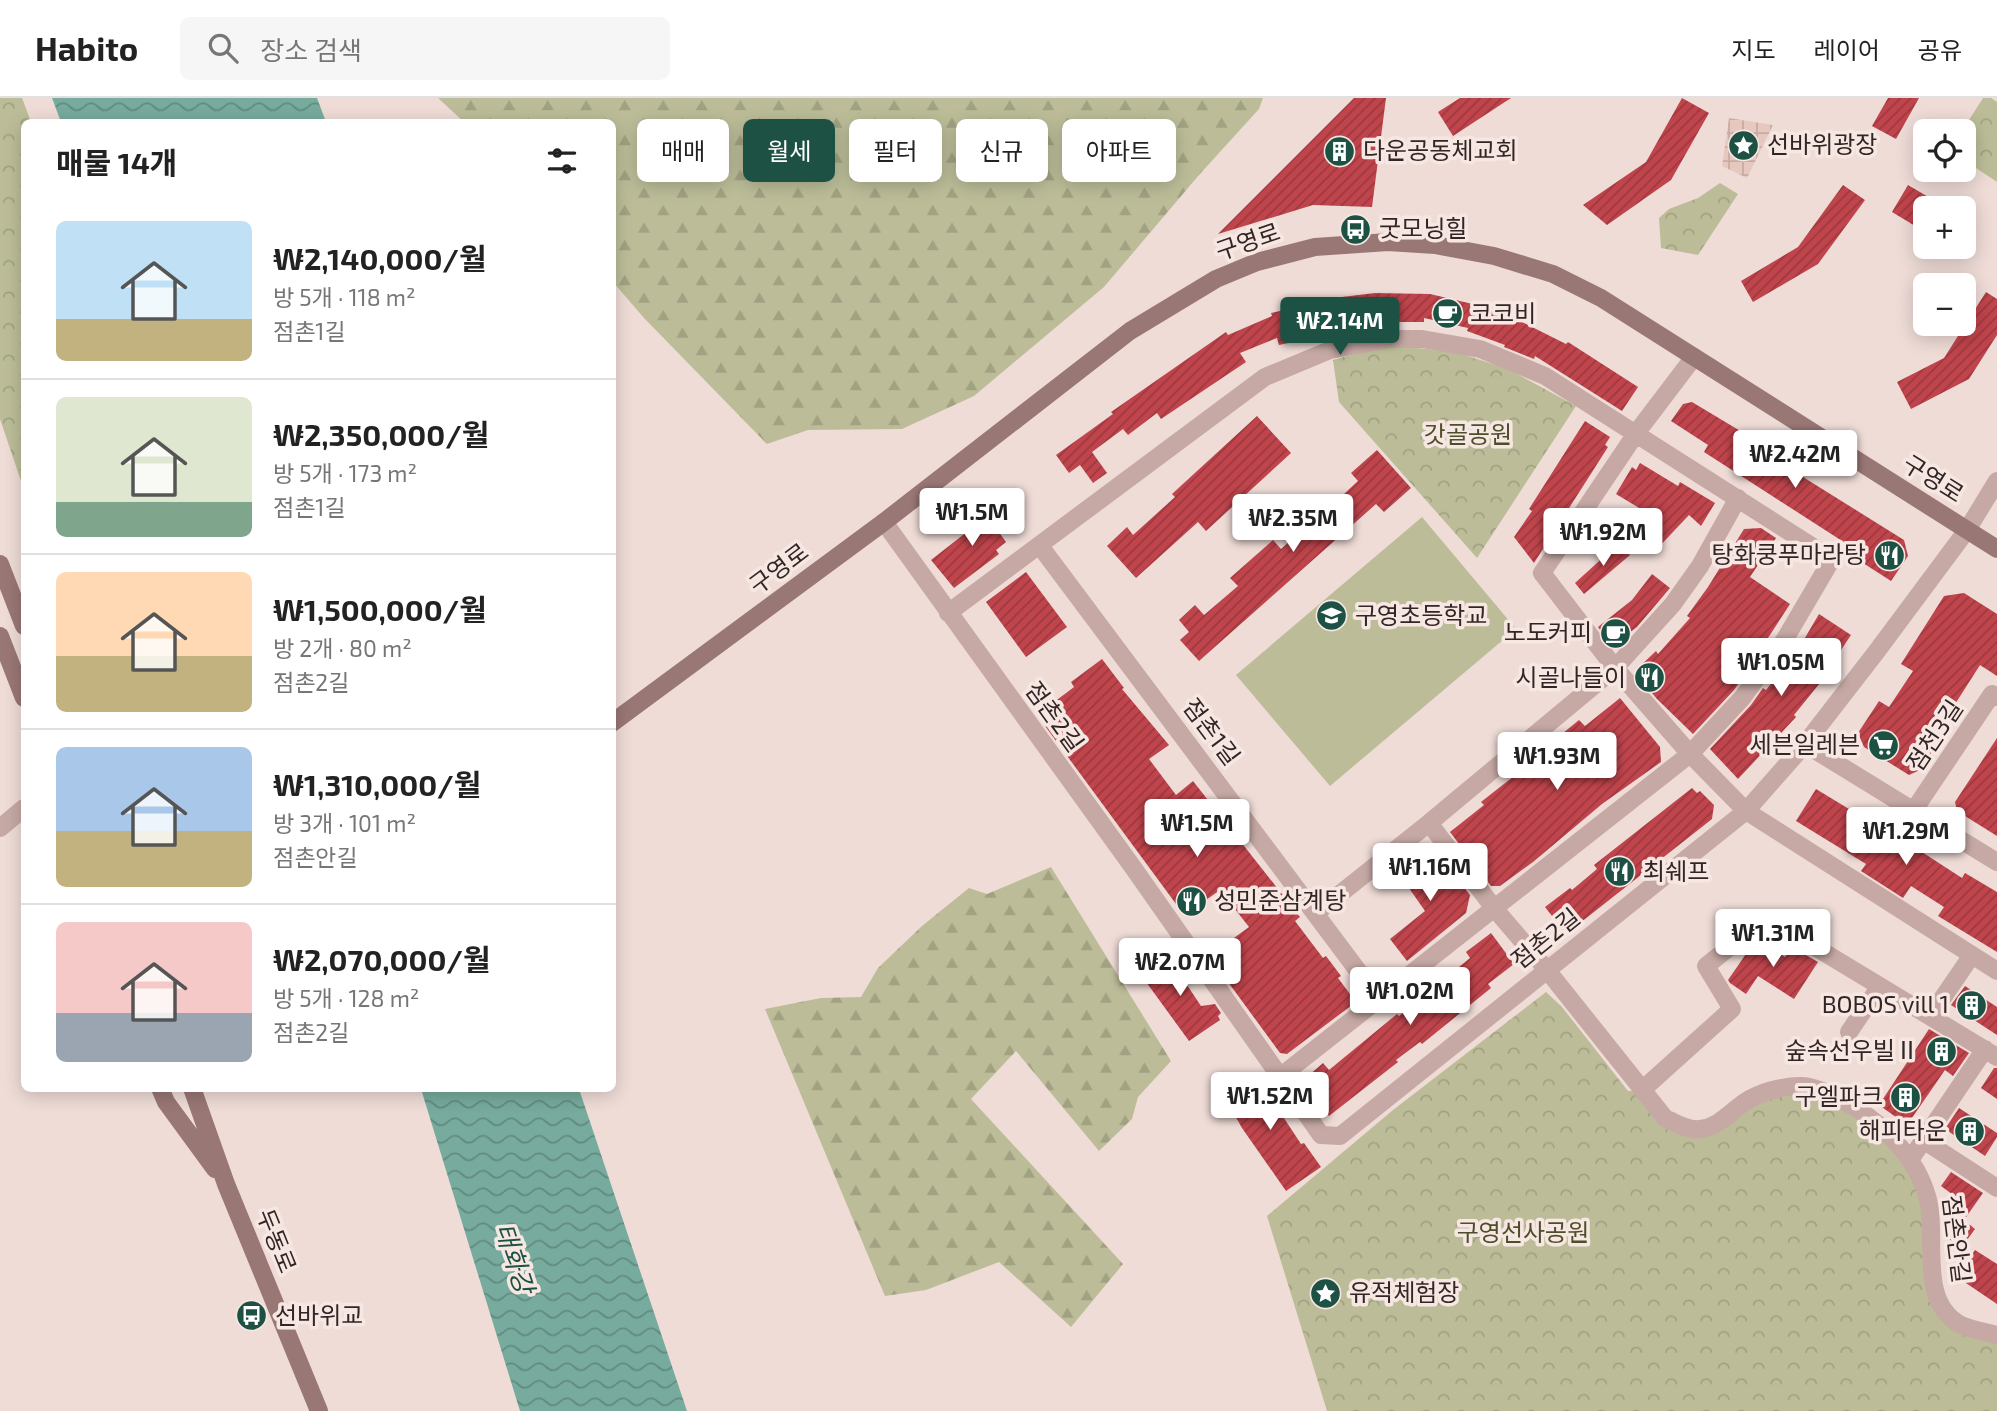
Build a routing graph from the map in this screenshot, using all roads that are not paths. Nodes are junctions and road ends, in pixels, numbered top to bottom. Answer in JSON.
{"nodes":[{"id":1,"x":1694,"y":357,"type":"junction"},
{"id":2,"x":1637,"y":432,"type":"junction"},
{"id":3,"x":1997,"y":481,"type":"edge"},
{"id":4,"x":1738,"y":498,"type":"junction"},
{"id":5,"x":884,"y":522,"type":"junction"},
{"id":6,"x":1967,"y":530,"type":"junction"},
{"id":7,"x":1040,"y":546,"type":"junction"},
{"id":8,"x":1997,"y":549,"type":"edge"},
{"id":9,"x":0,"y":564,"type":"edge"},
{"id":10,"x":948,"y":613,"type":"junction"},
{"id":11,"x":21,"y":618,"type":"edge"},
{"id":12,"x":0,"y":636,"type":"edge"},
{"id":13,"x":1615,"y":668,"type":"junction"},
{"id":14,"x":21,"y":690,"type":"edge"},
{"id":15,"x":1997,"y":697,"type":"edge"},
{"id":16,"x":616,"y":721,"type":"edge"},
{"id":17,"x":1805,"y":744,"type":"junction"},
{"id":18,"x":1690,"y":754,"type":"junction"},
{"id":19,"x":21,"y":810,"type":"edge"},
{"id":20,"x":1914,"y":810,"type":"junction"},
{"id":21,"x":1746,"y":811,"type":"junction"},
{"id":22,"x":1429,"y":822,"type":"junction"},
{"id":23,"x":0,"y":828,"type":"edge"},
{"id":24,"x":1997,"y":862,"type":"edge"},
{"id":25,"x":1494,"y":908,"type":"junction"},
{"id":26,"x":1315,"y":913,"type":"junction"},
{"id":27,"x":1972,"y":956,"type":"junction"},
{"id":28,"x":1547,"y":970,"type":"junction"},
{"id":29,"x":1997,"y":971,"type":"edge"},
{"id":30,"x":1880,"y":986,"type":"junction"},
{"id":31,"x":1379,"y":999,"type":"junction"},
{"id":32,"x":1931,"y":1015,"type":"junction"},
{"id":33,"x":1849,"y":1032,"type":"dead end"},
{"id":34,"x":1991,"y":1053,"type":"edge"},
{"id":35,"x":1281,"y":1076,"type":"junction"},
{"id":36,"x":1642,"y":1090,"type":"junction"},
{"id":37,"x":162,"y":1092,"type":"edge"},
{"id":38,"x":193,"y":1092,"type":"edge"},
{"id":39,"x":1923,"y":1140,"type":"junction"},
{"id":40,"x":1910,"y":1160,"type":"junction"},
{"id":41,"x":226,"y":1184,"type":"junction"},
{"id":42,"x":1997,"y":1188,"type":"edge"},
{"id":43,"x":1997,"y":1335,"type":"edge"},
{"id":44,"x":319,"y":1411,"type":"edge"}],
"edges":[{"from":1,"to":2,"type":"street"},
{"from":1,"to":5,"type":"main road","name":"구영로"},
{"from":1,"to":6,"type":"main road","name":"구영로"},
{"from":2,"to":4,"type":"street"},
{"from":2,"to":7,"type":"street"},
{"from":2,"to":13,"type":"street"},
{"from":3,"to":6,"type":"street","name":"구영로"},
{"from":4,"to":13,"type":"street"},
{"from":4,"to":18,"type":"street"},
{"from":5,"to":10,"type":"street","name":"점촌2길"},
{"from":5,"to":16,"type":"main road","name":"구영로"},
{"from":6,"to":8,"type":"main road","name":"구영로"},
{"from":6,"to":17,"type":"street","name":"점촌2길"},
{"from":7,"to":10,"type":"street"},
{"from":7,"to":26,"type":"street","name":"점촌1길"},
{"from":9,"to":11,"type":"main road"},
{"from":10,"to":35,"type":"street","name":"점촌2길"},
{"from":12,"to":14,"type":"main road"},
{"from":13,"to":18,"type":"street"},
{"from":13,"to":22,"type":"street"},
{"from":15,"to":20,"type":"street","name":"점천3길"},
{"from":17,"to":20,"type":"street"},
{"from":17,"to":21,"type":"street","name":"점촌2길"},
{"from":18,"to":21,"type":"street"},
{"from":18,"to":25,"type":"street"},
{"from":19,"to":23,"type":"street"},
{"from":20,"to":24,"type":"street"},
{"from":21,"to":27,"type":"street"},
{"from":21,"to":28,"type":"street","name":"점촌2길"},
{"from":22,"to":25,"type":"street"},
{"from":22,"to":26,"type":"street"},
{"from":25,"to":28,"type":"street","name":"점촌안길"},
{"from":25,"to":31,"type":"street"},
{"from":26,"to":31,"type":"street","name":"점촌1길"},
{"from":27,"to":29,"type":"street"},
{"from":27,"to":32,"type":"street"},
{"from":28,"to":35,"type":"street","name":"점촌2길"},
{"from":28,"to":36,"type":"street","name":"점촌안길"},
{"from":30,"to":32,"type":"street"},
{"from":30,"to":33,"type":"street"},
{"from":30,"to":36,"type":"street"},
{"from":31,"to":35,"type":"street"},
{"from":32,"to":34,"type":"street"},
{"from":34,"to":39,"type":"street"},
{"from":36,"to":40,"type":"street","name":"점촌안길"},
{"from":37,"to":41,"type":"main road"},
{"from":38,"to":41,"type":"main road","name":"두동로"},
{"from":39,"to":40,"type":"street"},
{"from":39,"to":42,"type":"street","name":"점촌안길"},
{"from":40,"to":43,"type":"street","name":"점촌안길"},
{"from":41,"to":44,"type":"main road","name":"두동로"}]}
